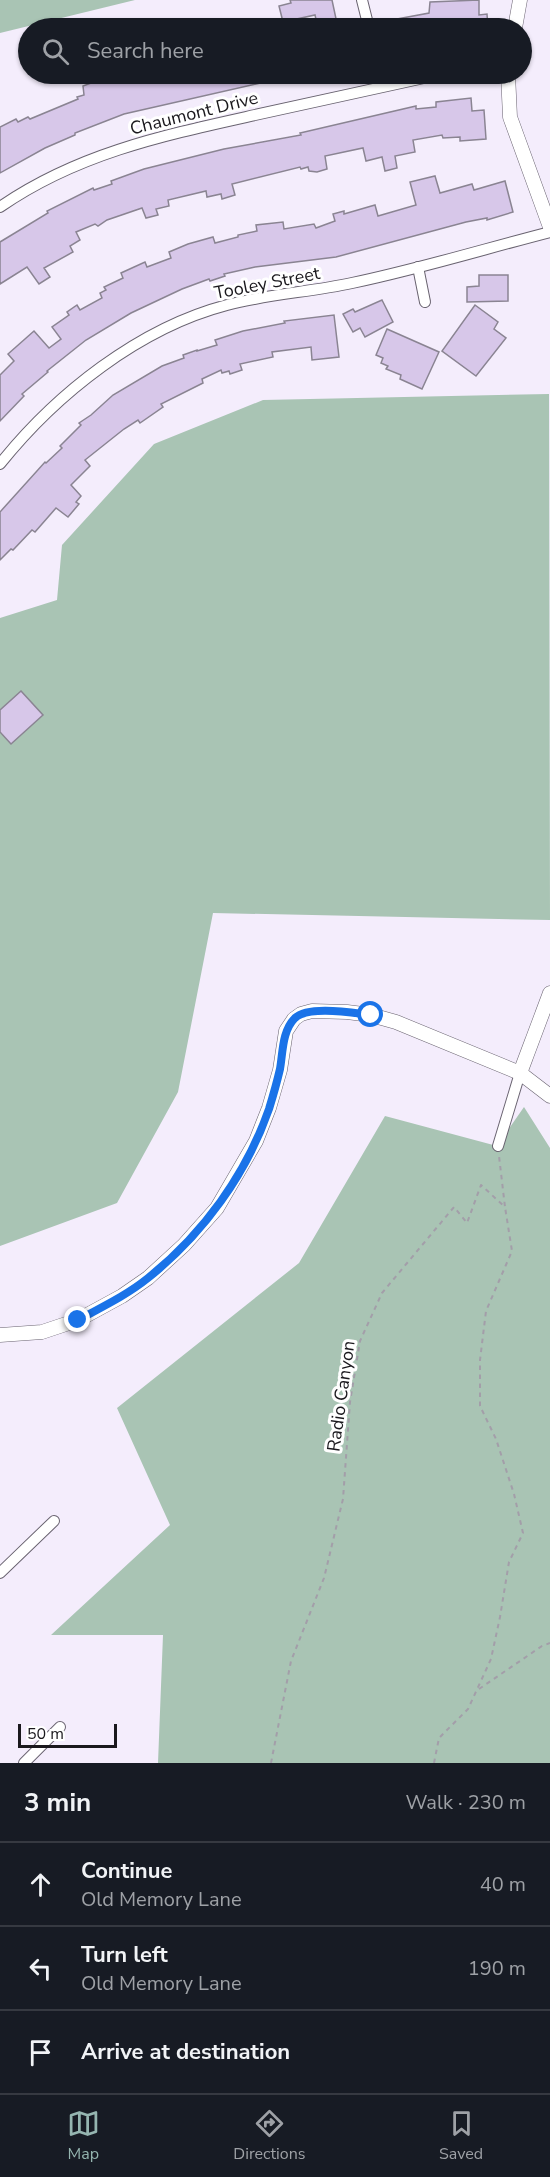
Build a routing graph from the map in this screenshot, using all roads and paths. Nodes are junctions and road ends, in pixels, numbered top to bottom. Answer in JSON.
{"nodes":[{"id":1,"x":362,"y":0,"type":"edge"},
{"id":2,"x":520,"y":0,"type":"edge"},
{"id":3,"x":366,"y":18,"type":"edge"},
{"id":4,"x":517,"y":18,"type":"edge"},
{"id":5,"x":383,"y":84,"type":"edge"},
{"id":6,"x":397,"y":84,"type":"edge"},
{"id":7,"x":508,"y":84,"type":"edge"},
{"id":8,"x":384,"y":87,"type":"junction"},
{"id":9,"x":0,"y":207,"type":"edge"},
{"id":10,"x":550,"y":227,"type":"edge"},
{"id":11,"x":550,"y":232,"type":"edge"},
{"id":12,"x":418,"y":267,"type":"junction"},
{"id":13,"x":425,"y":302,"type":"dead end"},
{"id":14,"x":0,"y":464,"type":"edge"},
{"id":15,"x":550,"y":993,"type":"edge"},
{"id":16,"x":520,"y":1073,"type":"junction"},
{"id":17,"x":550,"y":1096,"type":"edge"},
{"id":18,"x":498,"y":1146,"type":"joint"},
{"id":19,"x":505,"y":1207,"type":"junction"},
{"id":20,"x":0,"y":1335,"type":"edge"},
{"id":21,"x":54,"y":1521,"type":"dead end"},
{"id":22,"x":0,"y":1573,"type":"edge"},
{"id":23,"x":550,"y":1643,"type":"edge"},
{"id":24,"x":476,"y":1691,"type":"junction"},
{"id":25,"x":60,"y":1727,"type":"dead end"},
{"id":26,"x":24,"y":1763,"type":"edge"},
{"id":27,"x":271,"y":1763,"type":"edge"},
{"id":28,"x":434,"y":1763,"type":"edge"}],
"edges":[{"from":1,"to":3,"type":"street"},
{"from":2,"to":4,"type":"street"},
{"from":5,"to":8,"type":"street"},
{"from":6,"to":8,"type":"street","name":"Chaumont Drive"},
{"from":7,"to":10,"type":"street"},
{"from":8,"to":9,"type":"street","name":"Chaumont Drive"},
{"from":11,"to":12,"type":"street","name":"Tooley Street"},
{"from":12,"to":13,"type":"street"},
{"from":12,"to":14,"type":"street","name":"Tooley Street"},
{"from":15,"to":16,"type":"street"},
{"from":16,"to":17,"type":"street"},
{"from":16,"to":18,"type":"street"},
{"from":16,"to":20,"type":"street"},
{"from":18,"to":19,"type":"path"},
{"from":19,"to":24,"type":"path"},
{"from":19,"to":27,"type":"path","name":"Radio Canyon"},
{"from":21,"to":22,"type":"street"},
{"from":23,"to":24,"type":"path"},
{"from":24,"to":28,"type":"path"},
{"from":25,"to":26,"type":"street"}]}
